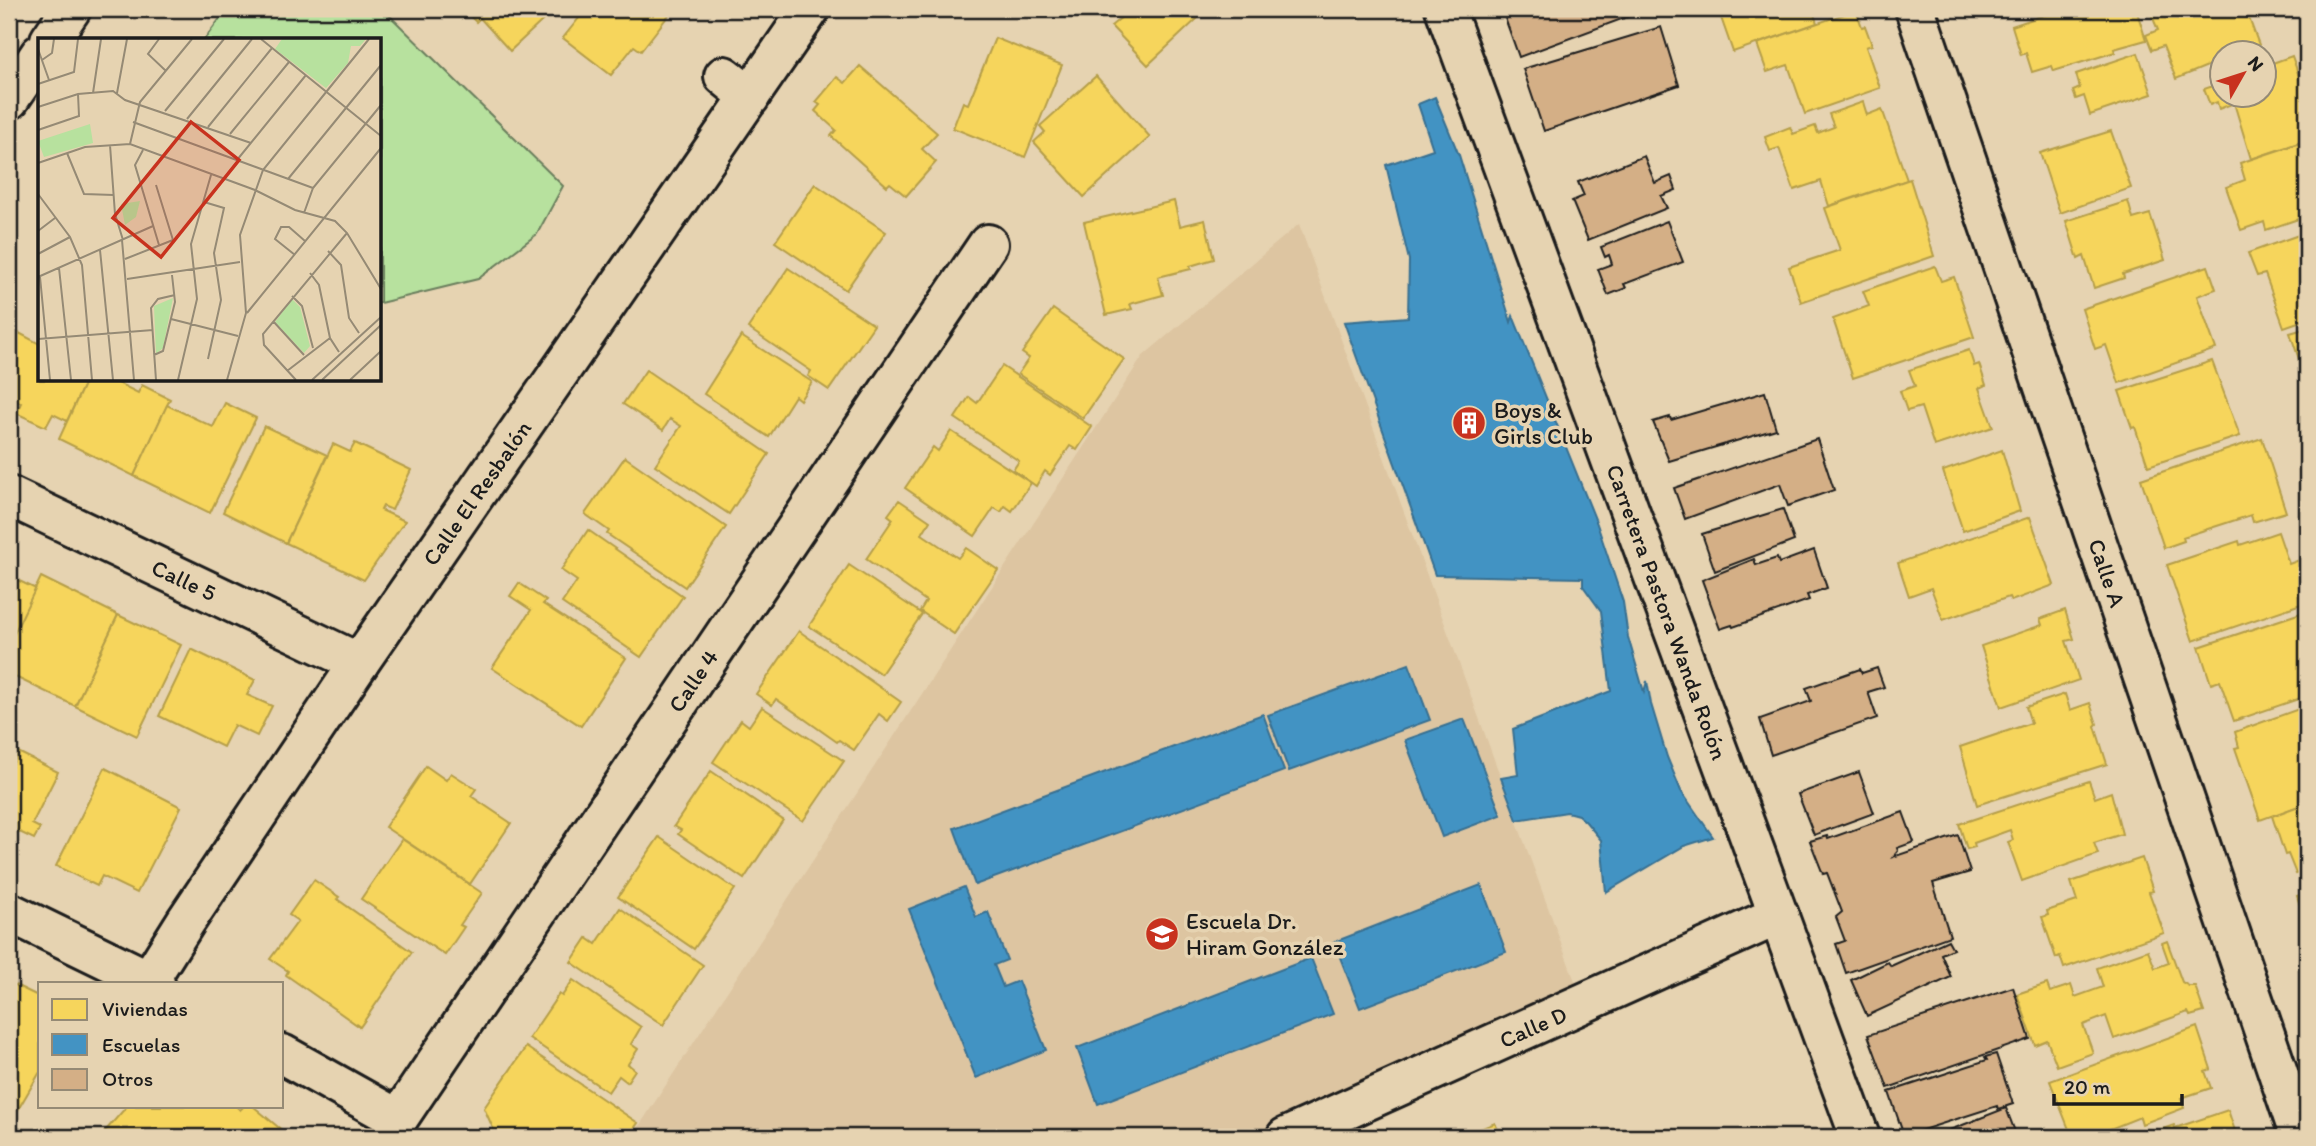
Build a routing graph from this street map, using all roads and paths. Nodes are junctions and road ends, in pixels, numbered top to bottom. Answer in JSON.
{"nodes":[{"id":1,"x":71,"y":9,"type":"edge"},
{"id":2,"x":810,"y":9,"type":"edge"},
{"id":3,"x":1444,"y":9,"type":"edge"},
{"id":4,"x":1915,"y":9,"type":"edge"},
{"id":5,"x":51,"y":38,"type":"edge"},
{"id":6,"x":38,"y":57,"type":"edge"},
{"id":7,"x":9,"y":100,"type":"edge"},
{"id":8,"x":988,"y":244,"type":"dead end"},
{"id":9,"x":9,"y":496,"type":"edge"},
{"id":10,"x":359,"y":663,"type":"junction"},
{"id":11,"x":9,"y":912,"type":"edge"},
{"id":12,"x":1779,"y":915,"type":"junction"},
{"id":13,"x":152,"y":982,"type":"edge"},
{"id":14,"x":284,"y":1055,"type":"edge"},
{"id":15,"x":2299,"y":1119,"type":"edge"},
{"id":16,"x":402,"y":1128,"type":"edge"},
{"id":17,"x":1299,"y":1135,"type":"edge"},
{"id":18,"x":1860,"y":1137,"type":"edge"}],
"edges":[{"from":1,"to":5,"type":"street"},
{"from":2,"to":10,"type":"street","name":"Calle El Resbalón"},
{"from":3,"to":12,"type":"street","name":"Carretera Pastora Wanda Rolón"},
{"from":4,"to":15,"type":"street","name":"Calle A"},
{"from":6,"to":7,"type":"street"},
{"from":8,"to":16,"type":"street","name":"Calle 4"},
{"from":9,"to":10,"type":"street","name":"Calle 5"},
{"from":10,"to":13,"type":"street","name":"Calle El Resbalón"},
{"from":11,"to":13,"type":"street"},
{"from":12,"to":17,"type":"street","name":"Calle D"},
{"from":12,"to":18,"type":"street","name":"Carretera Pastora Wanda Rolón"},
{"from":14,"to":16,"type":"street"}]}
